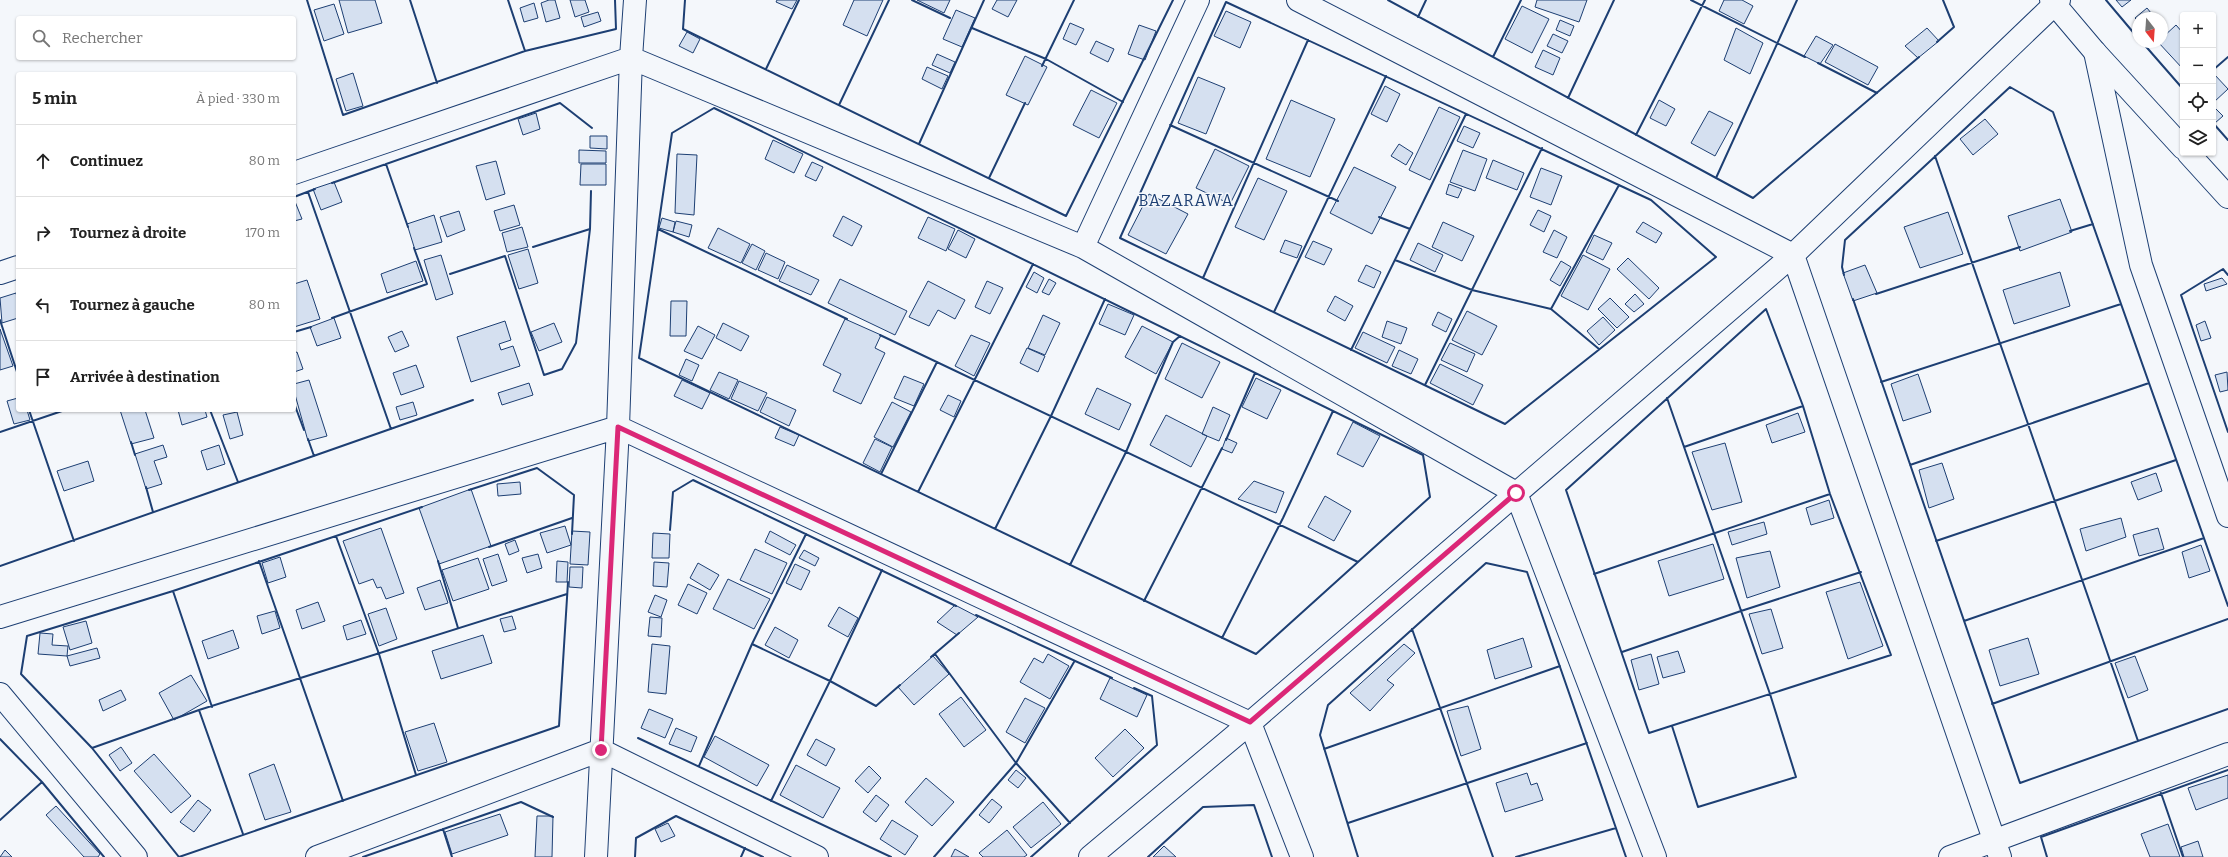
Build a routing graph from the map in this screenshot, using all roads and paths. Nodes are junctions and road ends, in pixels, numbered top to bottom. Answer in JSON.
{"nodes":[{"id":1,"x":635,"y":0,"type":"edge"},
{"id":2,"x":1198,"y":0,"type":"edge"},
{"id":3,"x":1298,"y":0,"type":"edge"},
{"id":4,"x":2055,"y":1,"type":"edge"},
{"id":5,"x":2095,"y":52,"type":"junction"},
{"id":6,"x":630,"y":58,"type":"junction"},
{"id":7,"x":2180,"y":145,"type":"edge"},
{"id":8,"x":2191,"y":156,"type":"edge"},
{"id":9,"x":296,"y":172,"type":"edge"},
{"id":10,"x":2228,"y":196,"type":"edge"},
{"id":11,"x":1083,"y":247,"type":"junction"},
{"id":12,"x":1793,"y":255,"type":"junction"},
{"id":13,"x":16,"y":268,"type":"edge"},
{"id":14,"x":0,"y":273,"type":"edge"},
{"id":15,"x":618,"y":427,"type":"junction"},
{"id":16,"x":1516,"y":493,"type":"junction"},
{"id":17,"x":2228,"y":516,"type":"edge"},
{"id":18,"x":0,"y":617,"type":"edge"},
{"id":19,"x":0,"y":694,"type":"edge"},
{"id":20,"x":1250,"y":722,"type":"junction"},
{"id":21,"x":601,"y":750,"type":"junction"},
{"id":22,"x":2228,"y":754,"type":"edge"},
{"id":23,"x":1997,"y":848,"type":"edge"},
{"id":24,"x":136,"y":857,"type":"edge"},
{"id":25,"x":317,"y":857,"type":"edge"},
{"id":26,"x":596,"y":857,"type":"edge"},
{"id":27,"x":817,"y":857,"type":"edge"},
{"id":28,"x":1090,"y":857,"type":"edge"},
{"id":29,"x":1302,"y":857,"type":"edge"},
{"id":30,"x":1655,"y":857,"type":"edge"},
{"id":31,"x":1950,"y":857,"type":"edge"}],
"edges":[{"from":1,"to":6,"type":"street"},
{"from":2,"to":11,"type":"street"},
{"from":3,"to":12,"type":"street"},
{"from":4,"to":5,"type":"street"},
{"from":4,"to":12,"type":"street"},
{"from":5,"to":7,"type":"street"},
{"from":5,"to":17,"type":"street"},
{"from":6,"to":9,"type":"street"},
{"from":6,"to":11,"type":"street"},
{"from":6,"to":15,"type":"street"},
{"from":8,"to":10,"type":"street"},
{"from":11,"to":16,"type":"street"},
{"from":12,"to":16,"type":"street"},
{"from":12,"to":23,"type":"street"},
{"from":13,"to":14,"type":"street"},
{"from":15,"to":18,"type":"street"},
{"from":15,"to":20,"type":"street"},
{"from":15,"to":21,"type":"street"},
{"from":16,"to":20,"type":"street"},
{"from":16,"to":30,"type":"street"},
{"from":19,"to":24,"type":"street"},
{"from":20,"to":28,"type":"street"},
{"from":20,"to":29,"type":"street"},
{"from":21,"to":25,"type":"street"},
{"from":21,"to":26,"type":"street"},
{"from":21,"to":27,"type":"street"},
{"from":22,"to":23,"type":"street"},
{"from":23,"to":31,"type":"street"}]}
